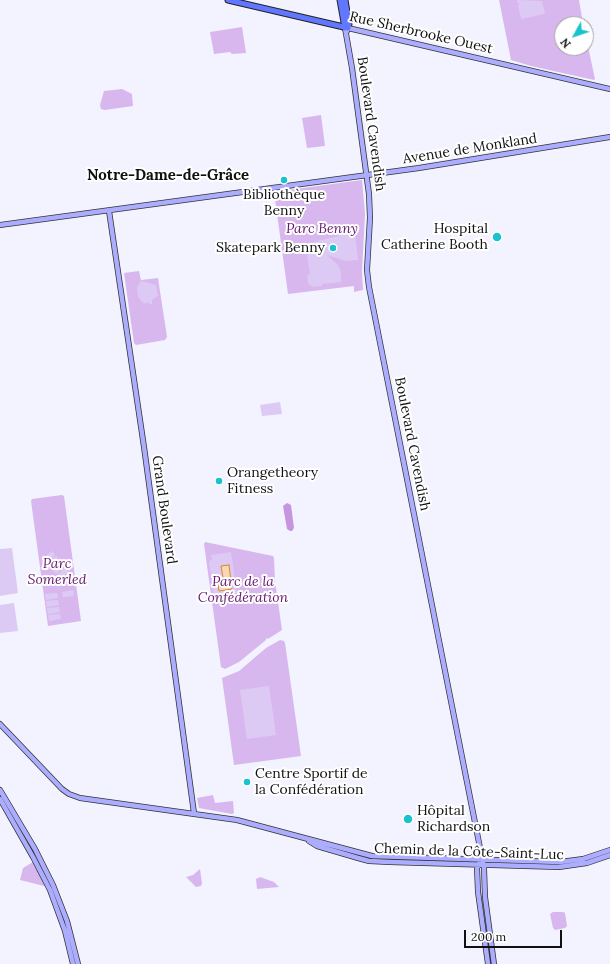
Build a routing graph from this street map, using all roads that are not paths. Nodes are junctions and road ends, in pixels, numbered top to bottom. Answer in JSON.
{"nodes":[{"id":1,"x":228,"y":0,"type":"edge"},
{"id":2,"x":340,"y":0,"type":"edge"},
{"id":3,"x":345,"y":0,"type":"edge"},
{"id":4,"x":347,"y":30,"type":"junction"},
{"id":5,"x":610,"y":90,"type":"edge"},
{"id":6,"x":610,"y":137,"type":"edge"},
{"id":7,"x":366,"y":176,"type":"junction"},
{"id":8,"x":109,"y":211,"type":"junction"},
{"id":9,"x":0,"y":225,"type":"edge"},
{"id":10,"x":0,"y":724,"type":"edge"},
{"id":11,"x":0,"y":790,"type":"edge"},
{"id":12,"x":0,"y":799,"type":"edge"},
{"id":13,"x":194,"y":813,"type":"junction"},
{"id":14,"x":306,"y":839,"type":"junction"},
{"id":15,"x":610,"y":850,"type":"edge"},
{"id":16,"x":610,"y":855,"type":"edge"},
{"id":17,"x":598,"y":857,"type":"junction"},
{"id":18,"x":482,"y":860,"type":"junction"},
{"id":19,"x":478,"y":865,"type":"junction"},
{"id":20,"x":73,"y":964,"type":"edge"},
{"id":21,"x":78,"y":964,"type":"edge"},
{"id":22,"x":488,"y":964,"type":"edge"},
{"id":23,"x":494,"y":964,"type":"edge"}],
"edges":[{"from":1,"to":4,"type":"main road","name":"Rue Sherbrooke Ouest"},
{"from":2,"to":4,"type":"main road","name":"Boulevard Cavendish"},
{"from":3,"to":4,"type":"main road","name":"Boulevard Cavendish"},
{"from":4,"to":5,"type":"main road","name":"Rue Sherbrooke Ouest"},
{"from":4,"to":7,"type":"main road","name":"Boulevard Cavendish"},
{"from":6,"to":7,"type":"main road","name":"Avenue de Monkland"},
{"from":7,"to":8,"type":"main road","name":"Avenue de Monkland"},
{"from":7,"to":18,"type":"main road","name":"Boulevard Cavendish"},
{"from":8,"to":9,"type":"main road","name":"Avenue de Monkland"},
{"from":8,"to":13,"type":"main road","name":"Grand Boulevard"},
{"from":10,"to":13,"type":"main road","name":"Chemin de la Côte-Saint-Luc"},
{"from":11,"to":21,"type":"main road"},
{"from":12,"to":20,"type":"main road"},
{"from":13,"to":14,"type":"main road","name":"Chemin de la Côte-Saint-Luc"},
{"from":14,"to":18,"type":"main road","name":"Chemin de la Côte-Saint-Luc"},
{"from":14,"to":19,"type":"main road","name":"Chemin de la Côte-Saint-Luc"},
{"from":15,"to":17,"type":"main road","name":"Chemin de la Côte-Saint-Luc"},
{"from":16,"to":17,"type":"main road","name":"Chemin de la Côte-Saint-Luc"},
{"from":17,"to":18,"type":"main road","name":"Chemin de la Côte-Saint-Luc"},
{"from":18,"to":19,"type":"main road"},
{"from":18,"to":23,"type":"main road","name":"Boulevard Cavendish"},
{"from":19,"to":22,"type":"main road"}]}
